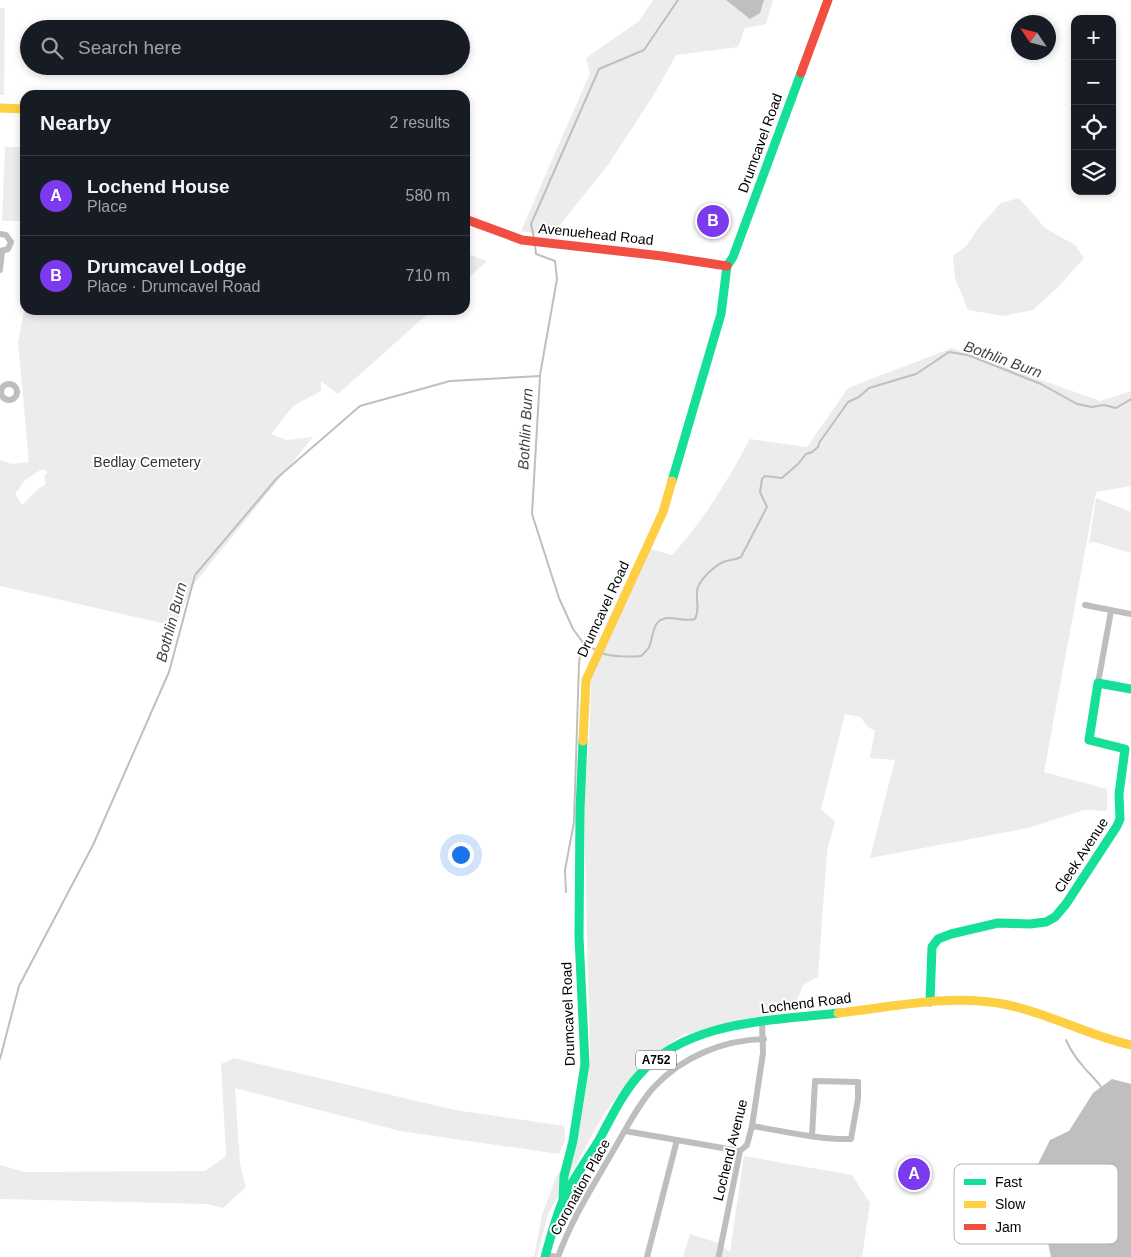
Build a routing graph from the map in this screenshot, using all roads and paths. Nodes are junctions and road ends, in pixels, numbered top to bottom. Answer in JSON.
{"nodes":[{"id":1,"x":828,"y":0,"type":"edge"},
{"id":2,"x":0,"y":108,"type":"edge"},
{"id":3,"x":20,"y":109,"type":"edge"},
{"id":4,"x":470,"y":221,"type":"edge"},
{"id":5,"x":0,"y":234,"type":"edge"},
{"id":6,"x":1,"y":251,"type":"edge"},
{"id":7,"x":727,"y":266,"type":"junction"},
{"id":8,"x":0,"y":270,"type":"edge"},
{"id":9,"x":1085,"y":605,"type":"dead end"},
{"id":10,"x":1111,"y":611,"type":"junction"},
{"id":11,"x":1131,"y":614,"type":"edge"},
{"id":12,"x":1098,"y":683,"type":"junction"},
{"id":13,"x":1131,"y":689,"type":"edge"},
{"id":14,"x":930,"y":1002,"type":"junction"},
{"id":15,"x":762,"y":1022,"type":"junction"},
{"id":16,"x":764,"y":1039,"type":"junction"},
{"id":17,"x":1131,"y":1044,"type":"edge"},
{"id":18,"x":752,"y":1126,"type":"junction"},
{"id":19,"x":625,"y":1131,"type":"junction"},
{"id":20,"x":812,"y":1136,"type":"junction"},
{"id":21,"x":677,"y":1140,"type":"junction"},
{"id":22,"x":740,"y":1151,"type":"junction"},
{"id":23,"x":563,"y":1201,"type":"junction"},
{"id":24,"x":719,"y":1255,"type":"dead end"},
{"id":25,"x":546,"y":1256,"type":"edge"},
{"id":26,"x":558,"y":1257,"type":"edge"},
{"id":27,"x":647,"y":1257,"type":"edge"}],
"edges":[{"from":1,"to":7,"type":"street","name":"Drumcavel Road"},
{"from":2,"to":3,"type":"street"},
{"from":4,"to":7,"type":"street","name":"Avenuehead Road"},
{"from":5,"to":6,"type":"street"},
{"from":6,"to":8,"type":"street"},
{"from":7,"to":23,"type":"street","name":"Drumcavel Road"},
{"from":9,"to":10,"type":"street"},
{"from":10,"to":11,"type":"street"},
{"from":10,"to":12,"type":"street"},
{"from":12,"to":13,"type":"street"},
{"from":12,"to":14,"type":"street","name":"Cleek Avenue"},
{"from":14,"to":15,"type":"street","name":"Lochend Road","number":"A752"},
{"from":14,"to":17,"type":"street","name":"Lochend Road","number":"A752"},
{"from":15,"to":16,"type":"street","name":"Lochend Avenue"},
{"from":15,"to":23,"type":"street","name":"Lochend Road","number":"A752"},
{"from":16,"to":18,"type":"street","name":"Lochend Avenue"},
{"from":16,"to":19,"type":"street","name":"Coronation Place"},
{"from":18,"to":20,"type":"street"},
{"from":18,"to":22,"type":"street","name":"Lochend Avenue"},
{"from":19,"to":21,"type":"street"},
{"from":19,"to":26,"type":"street","name":"Coronation Place"},
{"from":20,"to":20,"type":"street"},
{"from":21,"to":22,"type":"street"},
{"from":21,"to":27,"type":"street"},
{"from":22,"to":24,"type":"street","name":"Lochend Avenue"},
{"from":23,"to":25,"type":"street","name":"Drumcavel Road","number":"A752"},
{"from":25,"to":26,"type":"street"}]}
